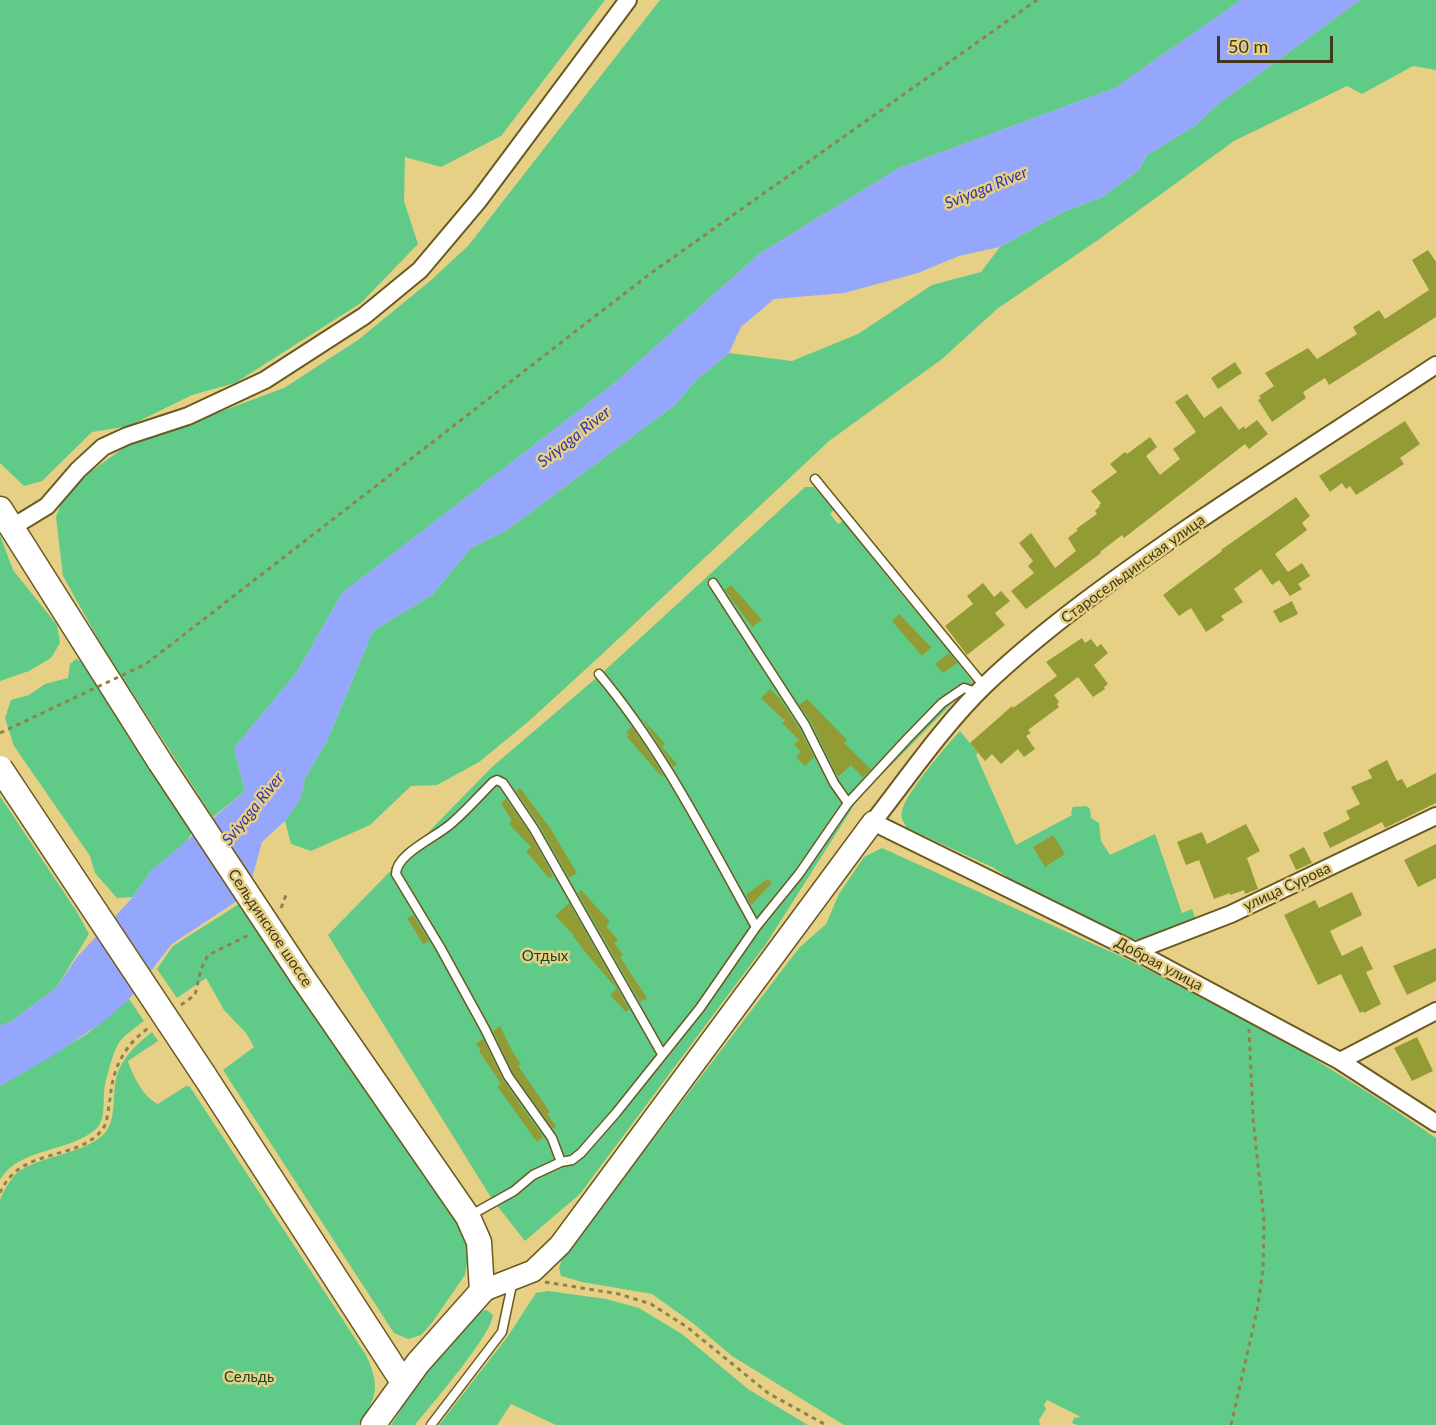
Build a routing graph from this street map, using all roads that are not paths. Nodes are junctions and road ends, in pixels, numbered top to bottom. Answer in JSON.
{"nodes":[{"id":1,"x":628,"y":0,"type":"edge"},
{"id":2,"x":1436,"y":365,"type":"edge"},
{"id":3,"x":815,"y":478,"type":"dead end"},
{"id":4,"x":6,"y":518,"type":"edge"},
{"id":5,"x":713,"y":583,"type":"dead end"},
{"id":6,"x":599,"y":674,"type":"dead end"},
{"id":7,"x":981,"y":689,"type":"junction"},
{"id":8,"x":0,"y":768,"type":"edge"},
{"id":9,"x":848,"y":803,"type":"junction"},
{"id":10,"x":1436,"y":816,"type":"edge"},
{"id":11,"x":873,"y":822,"type":"junction"},
{"id":12,"x":756,"y":927,"type":"junction"},
{"id":13,"x":1135,"y":951,"type":"junction"},
{"id":14,"x":1436,"y":1011,"type":"edge"},
{"id":15,"x":662,"y":1054,"type":"junction"},
{"id":16,"x":1340,"y":1060,"type":"junction"},
{"id":17,"x":1436,"y":1123,"type":"edge"},
{"id":18,"x":561,"y":1162,"type":"junction"},
{"id":19,"x":468,"y":1217,"type":"junction"},
{"id":20,"x":513,"y":1277,"type":"junction"},
{"id":21,"x":482,"y":1291,"type":"junction"},
{"id":22,"x":403,"y":1382,"type":"junction"},
{"id":23,"x":373,"y":1425,"type":"edge"},
{"id":24,"x":431,"y":1425,"type":"edge"}],
"edges":[{"from":1,"to":4,"type":"street"},
{"from":2,"to":7,"type":"street","name":"Старосельдинская улица"},
{"from":3,"to":7,"type":"lane"},
{"from":4,"to":19,"type":"main road","name":"Сельдинское шоссе","bridge":true},
{"from":5,"to":9,"type":"lane"},
{"from":6,"to":12,"type":"lane"},
{"from":7,"to":9,"type":"lane"},
{"from":7,"to":11,"type":"street","name":"Старосельдинская улица"},
{"from":8,"to":22,"type":"main road","bridge":true},
{"from":9,"to":12,"type":"lane"},
{"from":10,"to":13,"type":"street","name":"улица Сурова"},
{"from":11,"to":13,"type":"street","name":"Добрая улица"},
{"from":11,"to":20,"type":"street"},
{"from":12,"to":15,"type":"lane"},
{"from":13,"to":16,"type":"street","name":"Добрая улица"},
{"from":14,"to":16,"type":"street"},
{"from":15,"to":18,"type":"lane"},
{"from":15,"to":18,"type":"lane"},
{"from":16,"to":17,"type":"street","name":"Добрая улица"},
{"from":18,"to":19,"type":"lane"},
{"from":19,"to":21,"type":"main road","name":"Сельдинское шоссе"},
{"from":20,"to":21,"type":"street"},
{"from":20,"to":24,"type":"lane"},
{"from":21,"to":22,"type":"main road"},
{"from":22,"to":23,"type":"main road"}]}
